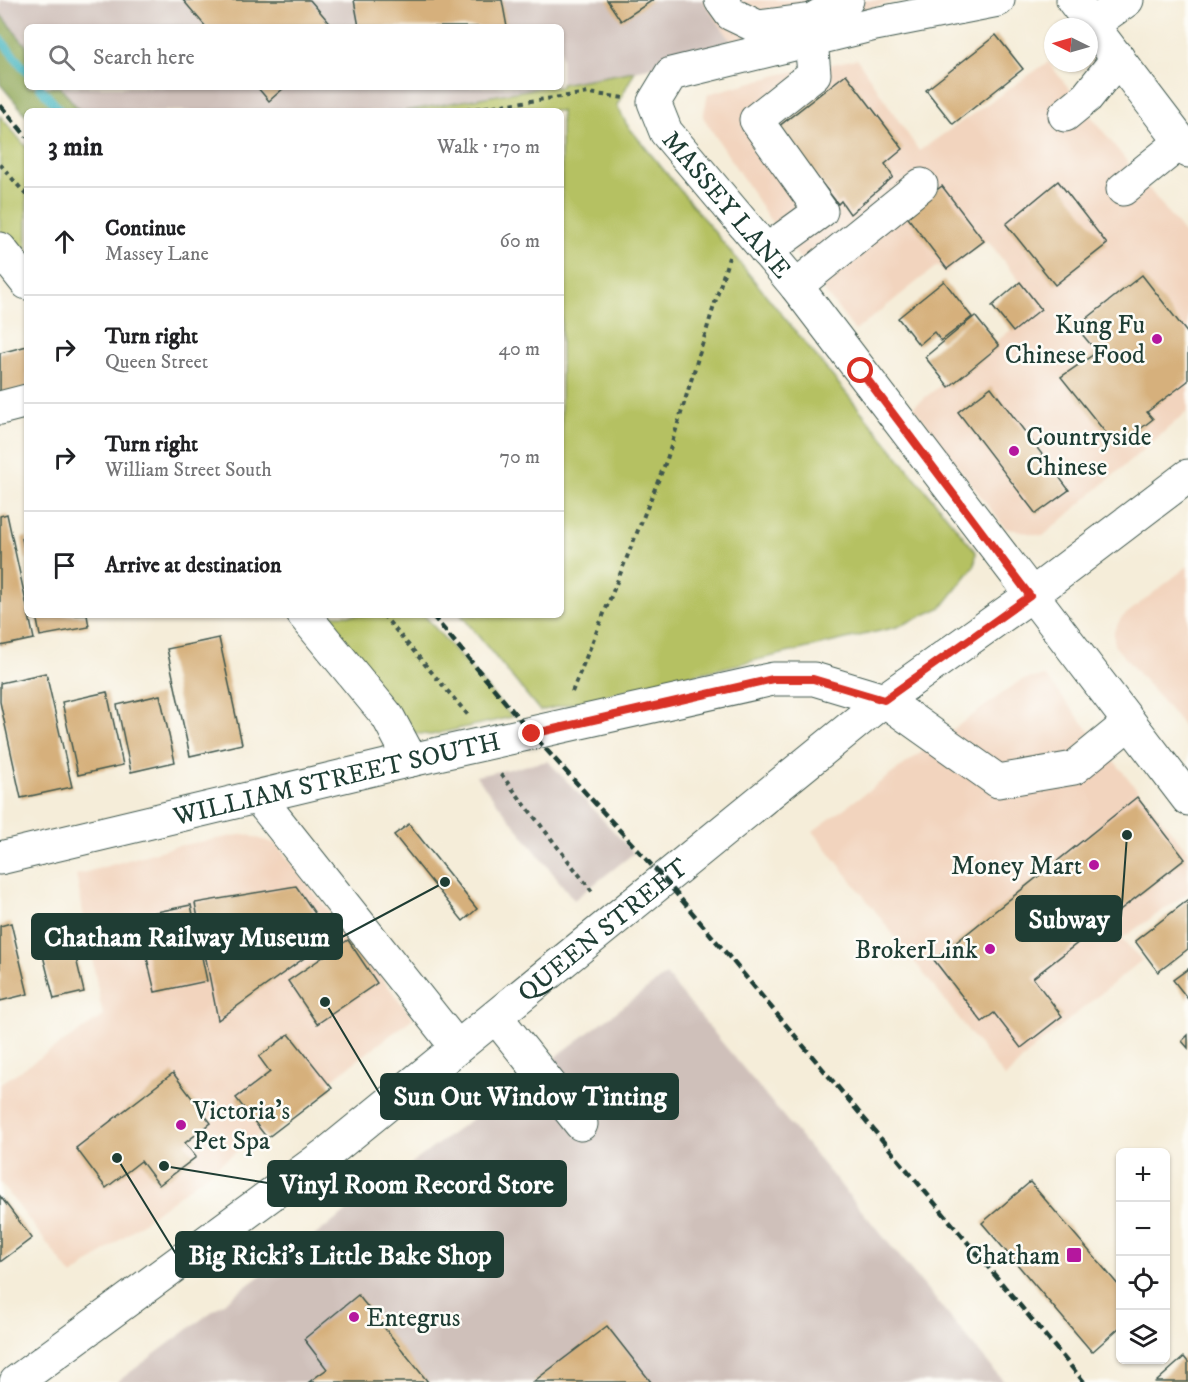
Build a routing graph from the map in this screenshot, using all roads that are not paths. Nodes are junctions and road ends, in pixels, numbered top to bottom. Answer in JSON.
{"nodes":[{"id":1,"x":721,"y":0,"type":"edge"},
{"id":2,"x":847,"y":0,"type":"edge"},
{"id":3,"x":998,"y":0,"type":"edge"},
{"id":4,"x":1127,"y":0,"type":"edge"},
{"id":5,"x":1083,"y":12,"type":"edge"},
{"id":6,"x":811,"y":40,"type":"junction"},
{"id":7,"x":1118,"y":58,"type":"junction"},
{"id":8,"x":1065,"y":115,"type":"dead end"},
{"id":9,"x":1185,"y":147,"type":"edge"},
{"id":10,"x":921,"y":185,"type":"dead end"},
{"id":11,"x":1123,"y":189,"type":"dead end"},
{"id":12,"x":0,"y":249,"type":"edge"},
{"id":13,"x":766,"y":251,"type":"junction"},
{"id":14,"x":24,"y":279,"type":"edge"},
{"id":15,"x":796,"y":286,"type":"junction"},
{"id":16,"x":24,"y":402,"type":"edge"},
{"id":17,"x":0,"y":408,"type":"edge"},
{"id":18,"x":1188,"y":476,"type":"edge"},
{"id":19,"x":1030,"y":596,"type":"junction"},
{"id":20,"x":306,"y":618,"type":"edge"},
{"id":21,"x":884,"y":700,"type":"junction"},
{"id":22,"x":1129,"y":723,"type":"junction"},
{"id":23,"x":411,"y":760,"type":"junction"},
{"id":24,"x":258,"y":797,"type":"junction"},
{"id":25,"x":1188,"y":799,"type":"edge"},
{"id":26,"x":0,"y":858,"type":"edge"},
{"id":27,"x":496,"y":1017,"type":"junction"},
{"id":28,"x":456,"y":1046,"type":"junction"},
{"id":29,"x":581,"y":1124,"type":"dead end"},
{"id":30,"x":16,"y":1382,"type":"edge"}],
"edges":[{"from":1,"to":2,"type":"street"},
{"from":3,"to":6,"type":"street","name":"MASSEY LANE"},
{"from":4,"to":5,"type":"street"},
{"from":5,"to":7,"type":"street"},
{"from":6,"to":13,"type":"street"},
{"from":6,"to":13,"type":"street","name":"MASSEY LANE"},
{"from":7,"to":8,"type":"street"},
{"from":7,"to":9,"type":"street"},
{"from":9,"to":11,"type":"street"},
{"from":10,"to":15,"type":"street"},
{"from":12,"to":14,"type":"street"},
{"from":13,"to":15,"type":"street","name":"MASSEY LANE"},
{"from":15,"to":19,"type":"street","name":"MASSEY LANE"},
{"from":16,"to":17,"type":"street"},
{"from":18,"to":19,"type":"street","name":"QUEEN STREET"},
{"from":19,"to":21,"type":"street","name":"QUEEN STREET"},
{"from":19,"to":22,"type":"street","name":"MASSEY LANE"},
{"from":20,"to":23,"type":"street"},
{"from":21,"to":22,"type":"street","name":"WILLIAM STREET SOUTH"},
{"from":21,"to":23,"type":"street","name":"WILLIAM STREET SOUTH"},
{"from":21,"to":27,"type":"street","name":"QUEEN STREET"},
{"from":22,"to":25,"type":"street","name":"MASSEY LANE"},
{"from":23,"to":24,"type":"street","name":"WILLIAM STREET SOUTH"},
{"from":24,"to":26,"type":"street","name":"WILLIAM STREET SOUTH"},
{"from":24,"to":28,"type":"street"},
{"from":27,"to":28,"type":"street","name":"QUEEN STREET"},
{"from":27,"to":29,"type":"street"},
{"from":28,"to":30,"type":"street","name":"QUEEN STREET"}]}
